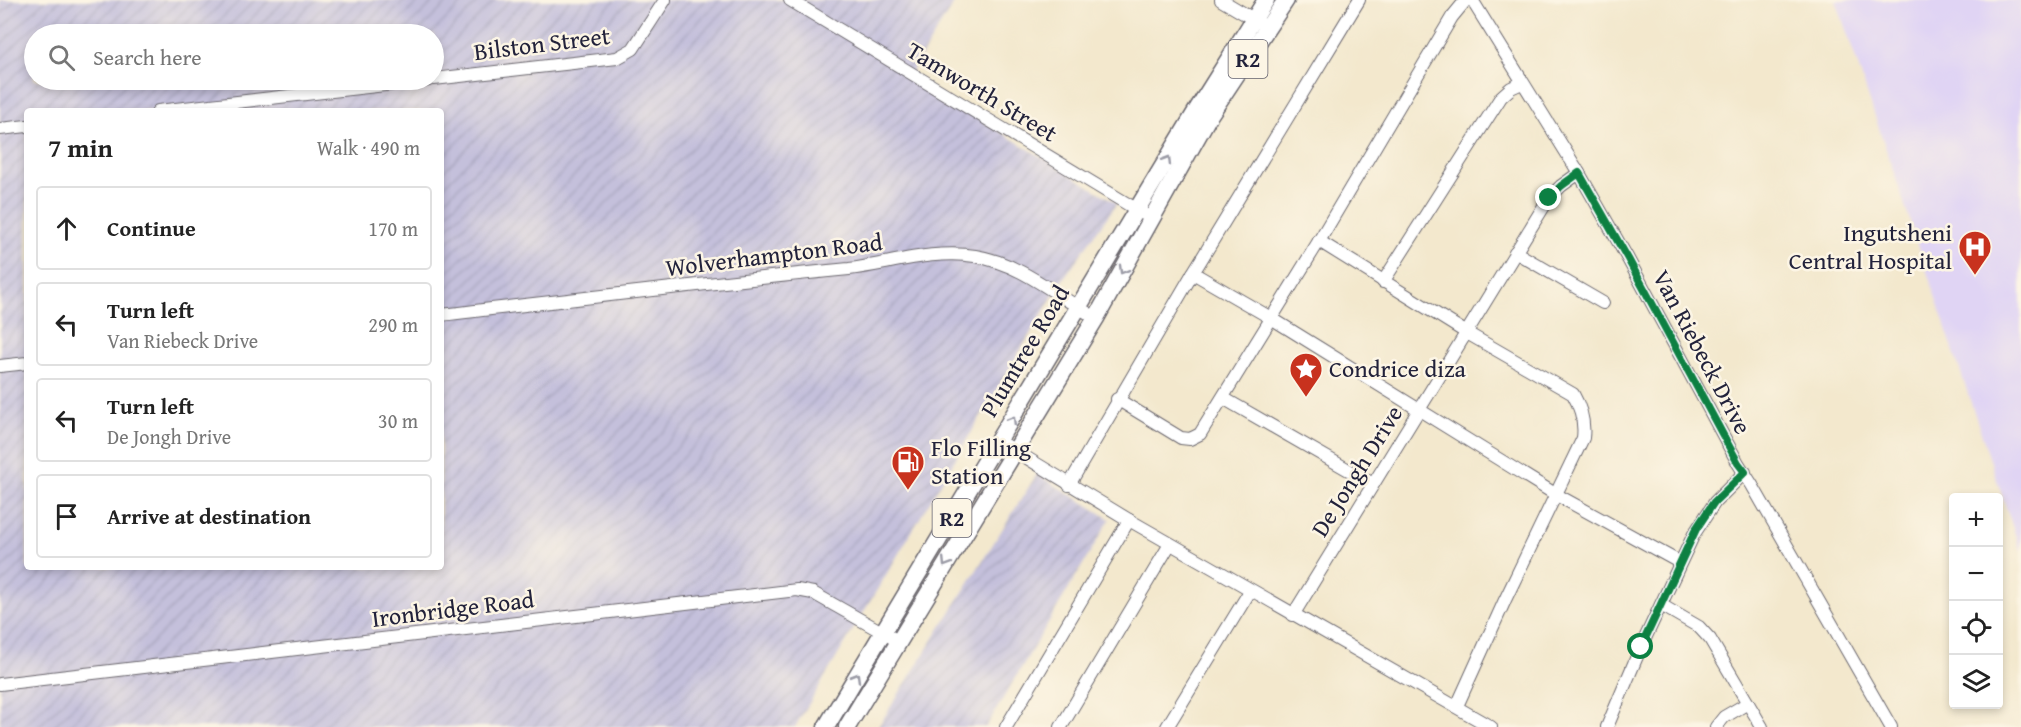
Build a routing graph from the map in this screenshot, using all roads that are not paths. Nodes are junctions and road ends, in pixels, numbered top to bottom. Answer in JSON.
{"nodes":[{"id":1,"x":665,"y":0,"type":"edge"},
{"id":2,"x":790,"y":0,"type":"edge"},
{"id":3,"x":1221,"y":0,"type":"edge"},
{"id":4,"x":1266,"y":0,"type":"edge"},
{"id":5,"x":1286,"y":0,"type":"edge"},
{"id":6,"x":1359,"y":0,"type":"edge"},
{"id":7,"x":1466,"y":0,"type":"edge"},
{"id":8,"x":1472,"y":0,"type":"edge"},
{"id":9,"x":1261,"y":24,"type":"junction"},
{"id":10,"x":444,"y":78,"type":"edge"},
{"id":11,"x":1522,"y":82,"type":"junction"},
{"id":12,"x":342,"y":90,"type":"edge"},
{"id":13,"x":184,"y":108,"type":"edge"},
{"id":14,"x":24,"y":126,"type":"edge"},
{"id":15,"x":0,"y":129,"type":"edge"},
{"id":16,"x":1579,"y":173,"type":"junction"},
{"id":17,"x":1137,"y":210,"type":"junction"},
{"id":18,"x":1152,"y":220,"type":"junction"},
{"id":19,"x":1319,"y":241,"type":"junction"},
{"id":20,"x":1515,"y":252,"type":"junction"},
{"id":21,"x":1192,"y":273,"type":"junction"},
{"id":22,"x":1383,"y":282,"type":"junction"},
{"id":23,"x":1603,"y":303,"type":"dead end"},
{"id":24,"x":1079,"y":309,"type":"junction"},
{"id":25,"x":444,"y":315,"type":"edge"},
{"id":26,"x":1096,"y":318,"type":"junction"},
{"id":27,"x":1271,"y":318,"type":"junction"},
{"id":28,"x":1467,"y":333,"type":"junction"},
{"id":29,"x":24,"y":363,"type":"edge"},
{"id":30,"x":0,"y":366,"type":"edge"},
{"id":31,"x":1223,"y":398,"type":"junction"},
{"id":32,"x":1117,"y":399,"type":"junction"},
{"id":33,"x":1419,"y":410,"type":"junction"},
{"id":34,"x":999,"y":441,"type":"junction"},
{"id":35,"x":1015,"y":451,"type":"junction"},
{"id":36,"x":1745,"y":472,"type":"junction"},
{"id":37,"x":1069,"y":484,"type":"junction"},
{"id":38,"x":1373,"y":484,"type":"junction"},
{"id":39,"x":1555,"y":494,"type":"junction"},
{"id":40,"x":1129,"y":520,"type":"junction"},
{"id":41,"x":1170,"y":544,"type":"junction"},
{"id":42,"x":1679,"y":562,"type":"junction"},
{"id":43,"x":1250,"y":591,"type":"junction"},
{"id":44,"x":1661,"y":605,"type":"junction"},
{"id":45,"x":1293,"y":615,"type":"junction"},
{"id":46,"x":882,"y":632,"type":"junction"},
{"id":47,"x":898,"y":641,"type":"junction"},
{"id":48,"x":0,"y":684,"type":"edge"},
{"id":49,"x":1748,"y":703,"type":"junction"},
{"id":50,"x":1457,"y":706,"type":"junction"},
{"id":51,"x":826,"y":727,"type":"edge"},
{"id":52,"x":847,"y":727,"type":"edge"},
{"id":53,"x":1005,"y":727,"type":"edge"},
{"id":54,"x":1061,"y":727,"type":"edge"},
{"id":55,"x":1167,"y":727,"type":"edge"},
{"id":56,"x":1491,"y":727,"type":"edge"},
{"id":57,"x":1607,"y":727,"type":"edge"},
{"id":58,"x":1716,"y":727,"type":"edge"},
{"id":59,"x":1762,"y":727,"type":"edge"},
{"id":60,"x":1891,"y":727,"type":"edge"}],
"edges":[{"from":1,"to":10,"type":"street","name":"Bilston Street"},
{"from":2,"to":17,"type":"street","name":"Tamworth Street"},
{"from":3,"to":9,"type":"street"},
{"from":4,"to":9,"type":"highway","name":"Plumtree Road","number":"R2"},
{"from":5,"to":9,"type":"highway","name":"Plumtree Road","number":"R2"},
{"from":6,"to":21,"type":"street"},
{"from":7,"to":19,"type":"street"},
{"from":8,"to":11,"type":"street","name":"Van Riebeck Drive"},
{"from":17,"to":9,"type":"highway","name":"Plumtree Road","number":"R2","one_way":true},
{"from":9,"to":18,"type":"highway","name":"Plumtree Road","number":"R2"},
{"from":11,"to":16,"type":"street","name":"Van Riebeck Drive"},
{"from":11,"to":22,"type":"street"},
{"from":12,"to":13,"type":"street"},
{"from":14,"to":15,"type":"street"},
{"from":16,"to":20,"type":"street","name":"De Jongh Drive"},
{"from":16,"to":36,"type":"street","name":"Van Riebeck Drive"},
{"from":17,"to":18,"type":"street","name":"Tamworth Street"},
{"from":17,"to":24,"type":"highway","name":"Plumtree Road","number":"R2"},
{"from":18,"to":26,"type":"highway","name":"Plumtree Road","number":"R2","one_way":true},
{"from":19,"to":22,"type":"street"},
{"from":19,"to":27,"type":"street"},
{"from":20,"to":23,"type":"street"},
{"from":20,"to":28,"type":"street","name":"De Jongh Drive"},
{"from":21,"to":27,"type":"street"},
{"from":21,"to":32,"type":"street"},
{"from":22,"to":28,"type":"street"},
{"from":24,"to":25,"type":"street","name":"Wolverhampton Road"},
{"from":24,"to":26,"type":"street","name":"Wolverhampton Road"},
{"from":34,"to":24,"type":"highway","name":"Plumtree Road","number":"R2","one_way":true},
{"from":26,"to":35,"type":"highway","name":"Plumtree Road","number":"R2"},
{"from":27,"to":31,"type":"street"},
{"from":27,"to":33,"type":"street"},
{"from":28,"to":33,"type":"street","name":"De Jongh Drive"},
{"from":28,"to":39,"type":"street"},
{"from":29,"to":30,"type":"street"},
{"from":31,"to":32,"type":"street"},
{"from":31,"to":38,"type":"street"},
{"from":32,"to":37,"type":"street"},
{"from":33,"to":38,"type":"street","name":"De Jongh Drive"},
{"from":33,"to":39,"type":"street"},
{"from":34,"to":35,"type":"street"},
{"from":34,"to":46,"type":"highway","name":"Plumtree Road","number":"R2"},
{"from":35,"to":37,"type":"street"},
{"from":35,"to":47,"type":"highway","name":"Plumtree Road","number":"R2","one_way":true},
{"from":36,"to":42,"type":"street"},
{"from":36,"to":60,"type":"street","name":"Van Riebeck Drive"},
{"from":37,"to":40,"type":"street"},
{"from":38,"to":45,"type":"street","name":"De Jongh Drive"},
{"from":39,"to":42,"type":"street"},
{"from":39,"to":50,"type":"street"},
{"from":40,"to":41,"type":"street"},
{"from":40,"to":53,"type":"street"},
{"from":41,"to":43,"type":"street"},
{"from":41,"to":54,"type":"street"},
{"from":42,"to":44,"type":"street"},
{"from":43,"to":45,"type":"street"},
{"from":43,"to":55,"type":"street"},
{"from":44,"to":49,"type":"street"},
{"from":44,"to":57,"type":"street"},
{"from":45,"to":50,"type":"street"},
{"from":46,"to":47,"type":"street","name":"Ironbridge Road"},
{"from":46,"to":48,"type":"street","name":"Ironbridge Road"},
{"from":51,"to":46,"type":"highway","name":"Plumtree Road","number":"R2","one_way":true},
{"from":47,"to":52,"type":"highway","name":"Plumtree Road","number":"R2"},
{"from":49,"to":58,"type":"street"},
{"from":49,"to":59,"type":"street"},
{"from":50,"to":56,"type":"street"}]}
